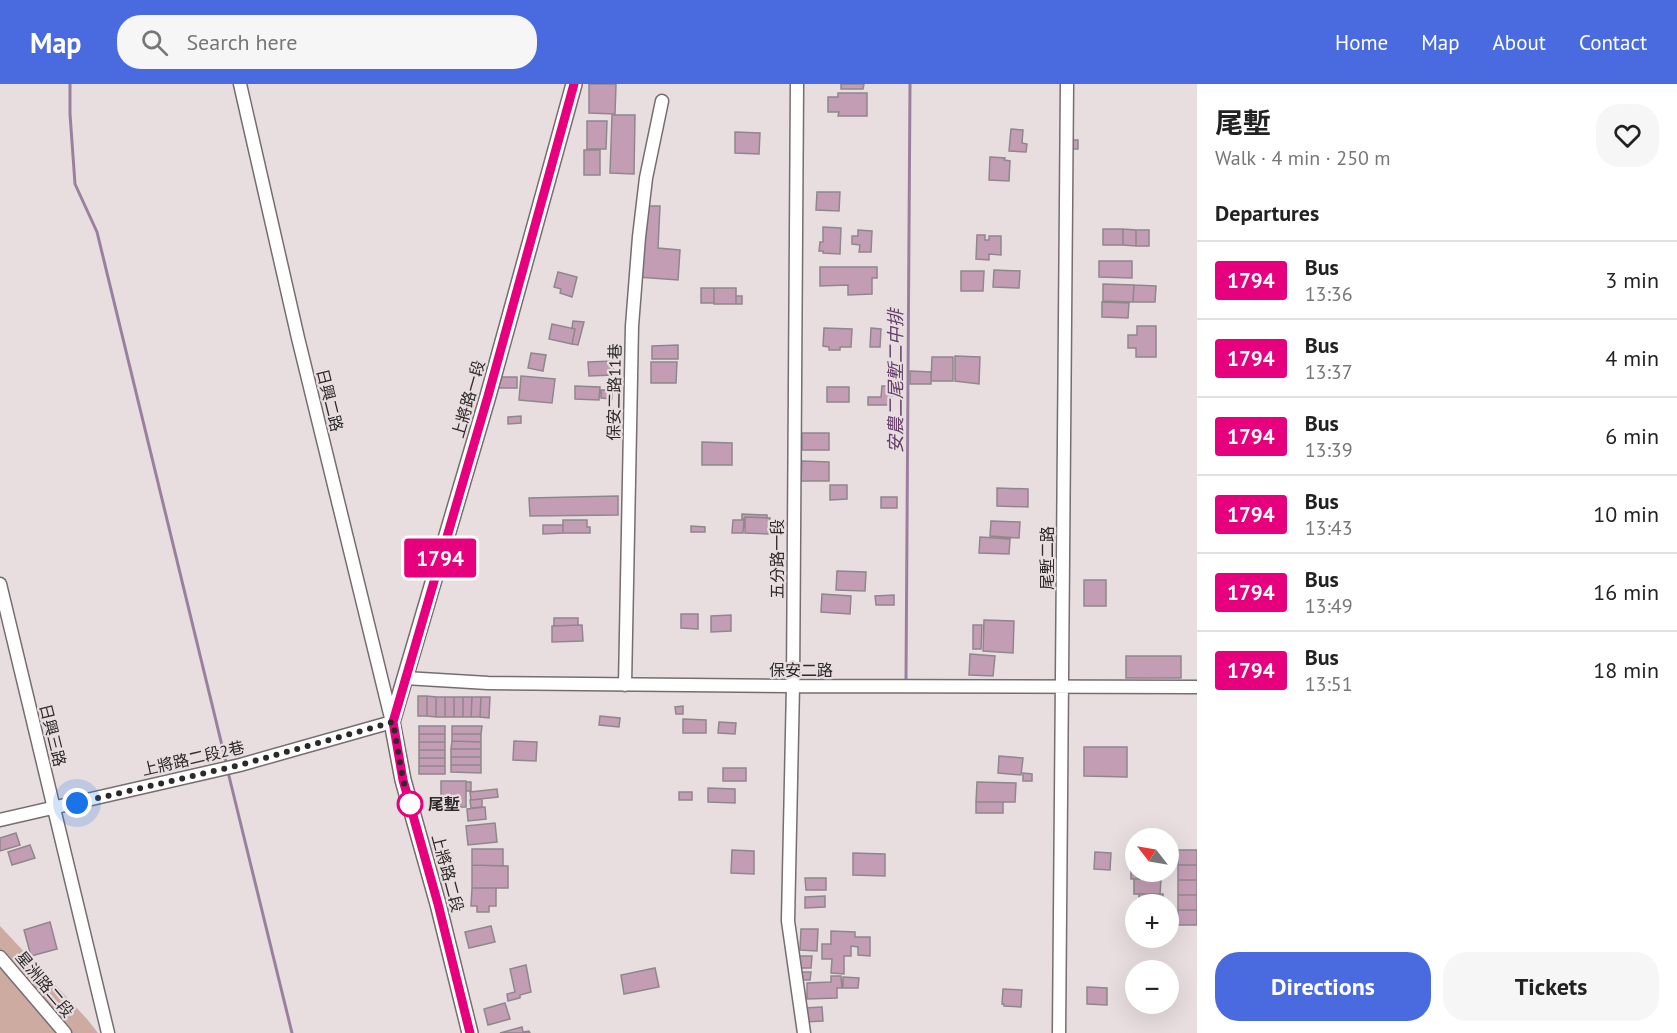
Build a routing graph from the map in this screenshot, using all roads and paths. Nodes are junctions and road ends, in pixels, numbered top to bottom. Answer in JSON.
{"nodes":[{"id":1,"x":240,"y":84,"type":"edge"},
{"id":2,"x":574,"y":84,"type":"edge"},
{"id":3,"x":797,"y":84,"type":"edge"},
{"id":4,"x":1067,"y":84,"type":"edge"},
{"id":5,"x":662,"y":101,"type":"dead end"},
{"id":6,"x":0,"y":584,"type":"edge"},
{"id":7,"x":405,"y":678,"type":"junction"},
{"id":8,"x":625,"y":685,"type":"junction"},
{"id":9,"x":793,"y":686,"type":"junction"},
{"id":10,"x":1062,"y":687,"type":"junction"},
{"id":11,"x":1197,"y":687,"type":"edge"},
{"id":12,"x":393,"y":722,"type":"junction"},
{"id":13,"x":54,"y":808,"type":"junction"},
{"id":14,"x":0,"y":820,"type":"edge"},
{"id":15,"x":0,"y":957,"type":"edge"},
{"id":16,"x":65,"y":1033,"type":"edge"},
{"id":17,"x":108,"y":1033,"type":"edge"},
{"id":18,"x":470,"y":1033,"type":"edge"},
{"id":19,"x":804,"y":1033,"type":"edge"},
{"id":20,"x":1059,"y":1033,"type":"edge"}],
"edges":[{"from":1,"to":12,"type":"street","name":"日興二路"},
{"from":2,"to":7,"type":"main road","name":"上將路一段"},
{"from":3,"to":9,"type":"street","name":"五分路一段"},
{"from":4,"to":10,"type":"street","name":"尾塹二路"},
{"from":5,"to":8,"type":"street","name":"保安二路11巷"},
{"from":6,"to":13,"type":"street","name":"日興三路"},
{"from":7,"to":8,"type":"street","name":"保安二路"},
{"from":7,"to":12,"type":"main road","name":"上將路一段"},
{"from":8,"to":9,"type":"street","name":"保安二路"},
{"from":9,"to":10,"type":"street","name":"保安二路"},
{"from":9,"to":19,"type":"street","name":"五分路一段"},
{"from":10,"to":11,"type":"street","name":"保安二路"},
{"from":10,"to":20,"type":"street","name":"尾塹二路"},
{"from":12,"to":13,"type":"street","name":"上將路二段2巷"},
{"from":12,"to":18,"type":"main road","name":"上將路二段"},
{"from":13,"to":14,"type":"street","name":"上將路二段2巷"},
{"from":13,"to":17,"type":"street","name":"日興三路"},
{"from":15,"to":16,"type":"street","name":"星洲路二段"}]}
